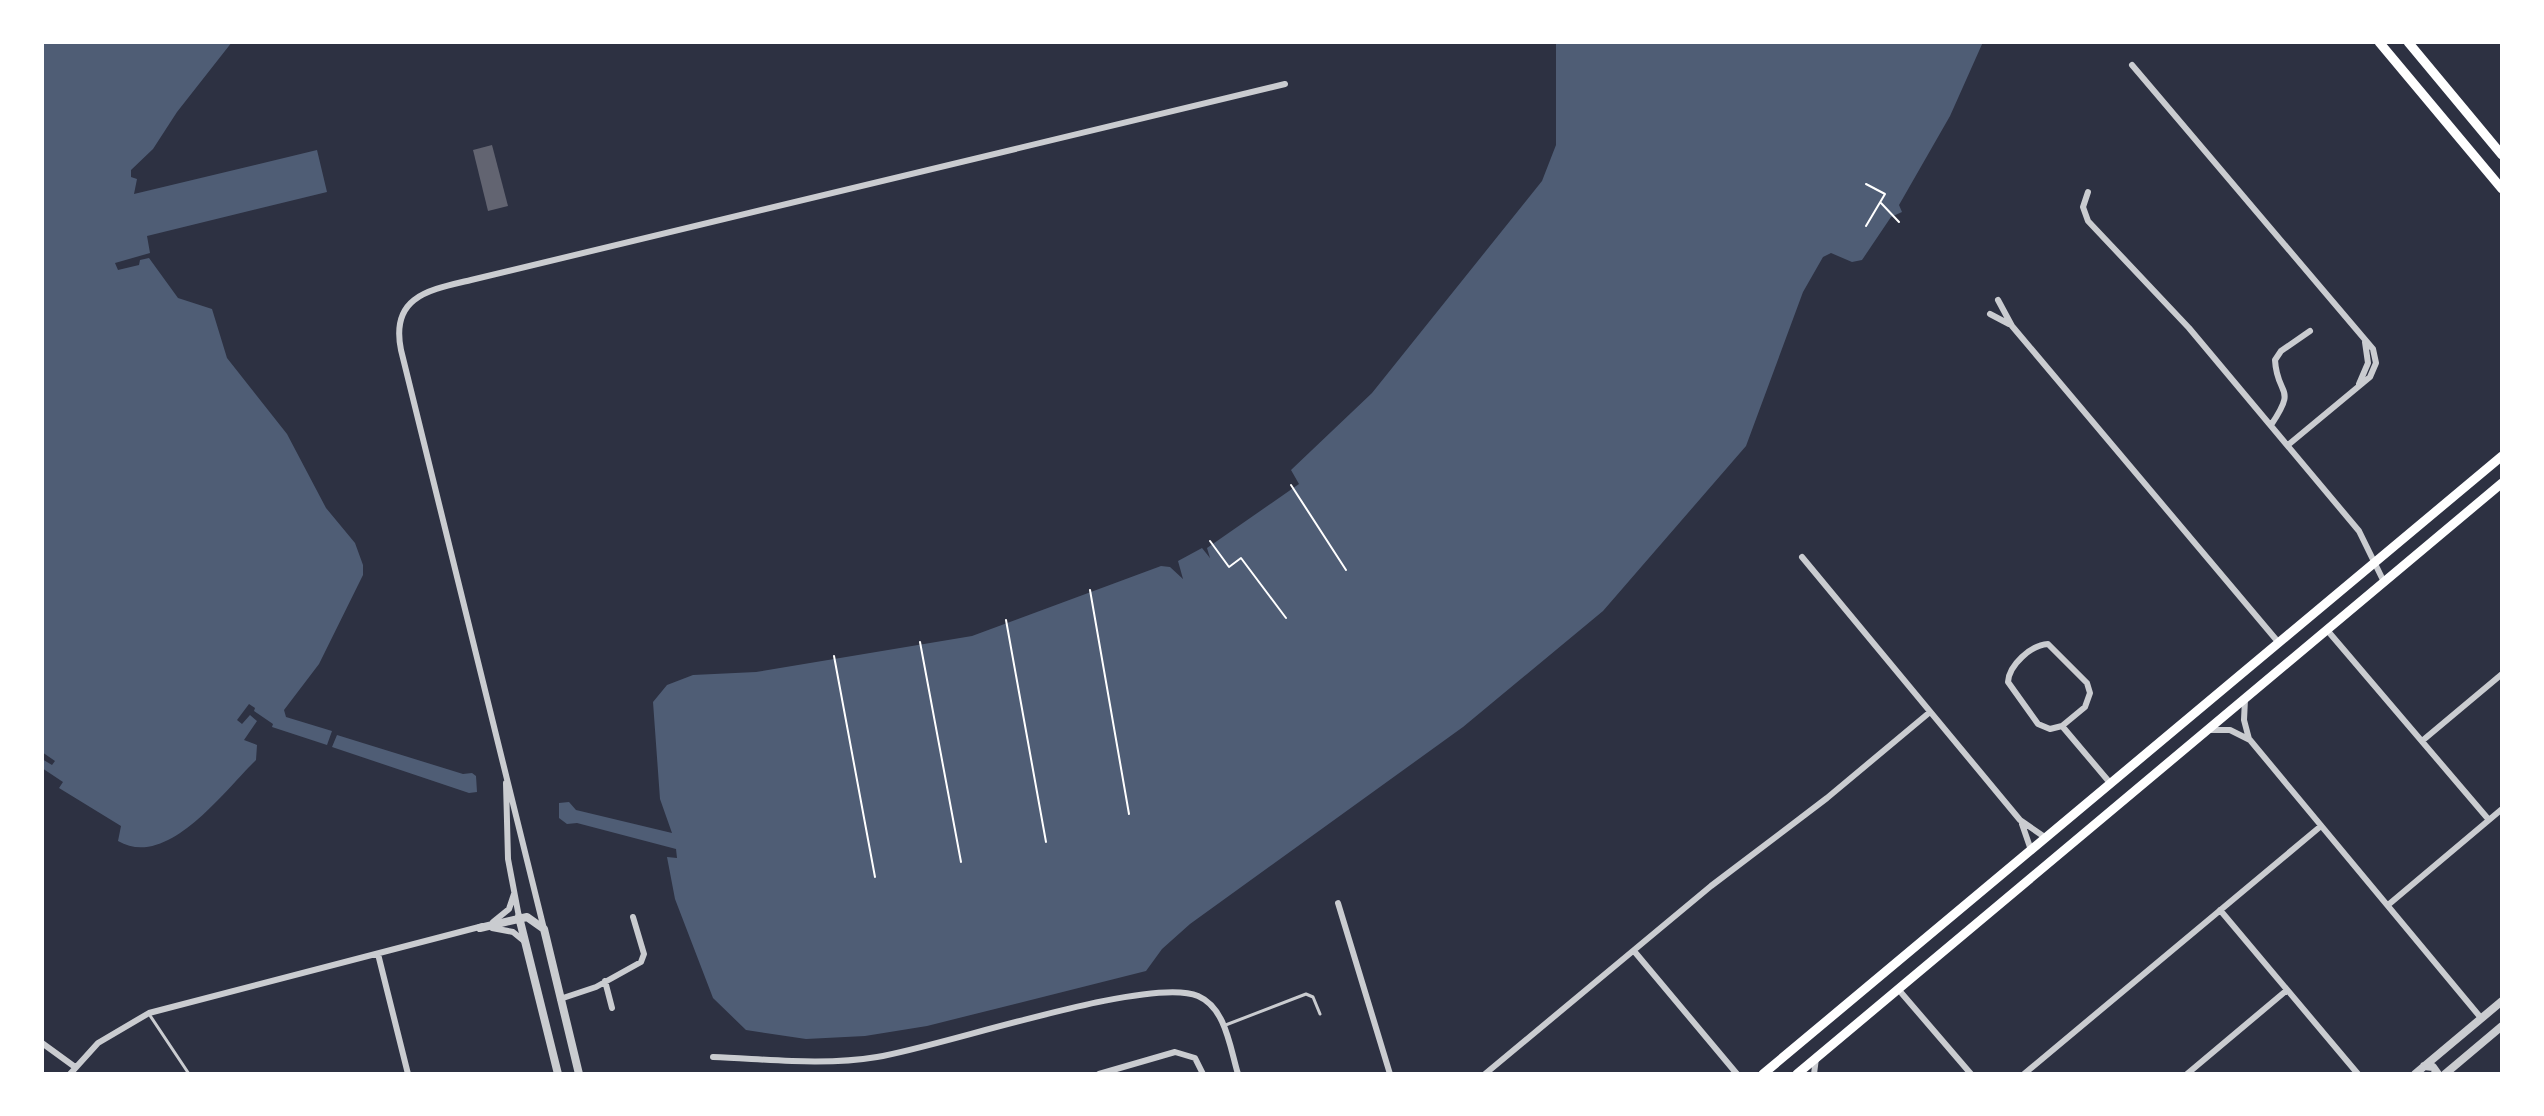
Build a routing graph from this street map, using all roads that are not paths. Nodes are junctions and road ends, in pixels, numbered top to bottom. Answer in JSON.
{"nodes":[{"id":1,"x":2379,"y":42,"type":"edge"},
{"id":2,"x":2408,"y":42,"type":"edge"},
{"id":3,"x":2132,"y":65,"type":"dead end"},
{"id":4,"x":1285,"y":84,"type":"dead end"},
{"id":5,"x":2449,"y":92,"type":"junction"},
{"id":6,"x":2434,"y":108,"type":"junction"},
{"id":7,"x":2502,"y":155,"type":"edge"},
{"id":8,"x":2502,"y":189,"type":"edge"},
{"id":9,"x":2088,"y":192,"type":"dead end"},
{"id":10,"x":1998,"y":300,"type":"dead end"},
{"id":11,"x":1990,"y":314,"type":"dead end"},
{"id":12,"x":2012,"y":326,"type":"junction"},
{"id":13,"x":2310,"y":331,"type":"dead end"},
{"id":14,"x":2271,"y":425,"type":"junction"},
{"id":15,"x":2288,"y":445,"type":"junction"},
{"id":16,"x":2502,"y":456,"type":"edge"},
{"id":17,"x":2502,"y":483,"type":"edge"},
{"id":18,"x":1802,"y":557,"type":"dead end"},
{"id":19,"x":2373,"y":562,"type":"junction"},
{"id":20,"x":2384,"y":582,"type":"junction"},
{"id":21,"x":2327,"y":630,"type":"junction"},
{"id":22,"x":2279,"y":644,"type":"junction"},
{"id":23,"x":2502,"y":674,"type":"edge"},
{"id":24,"x":2245,"y":699,"type":"junction"},
{"id":25,"x":1930,"y":712,"type":"junction"},
{"id":26,"x":2062,"y":726,"type":"junction"},
{"id":27,"x":2208,"y":730,"type":"junction"},
{"id":28,"x":2250,"y":740,"type":"junction"},
{"id":29,"x":2422,"y":741,"type":"junction"},
{"id":30,"x":506,"y":775,"type":"junction"},
{"id":31,"x":2111,"y":784,"type":"junction"},
{"id":32,"x":2502,"y":809,"type":"edge"},
{"id":33,"x":2020,"y":820,"type":"junction"},
{"id":34,"x":2489,"y":820,"type":"junction"},
{"id":35,"x":2321,"y":826,"type":"junction"},
{"id":36,"x":2046,"y":838,"type":"junction"},
{"id":37,"x":2031,"y":850,"type":"junction"},
{"id":38,"x":2006,"y":871,"type":"junction"},
{"id":39,"x":2019,"y":888,"type":"junction"},
{"id":40,"x":1983,"y":891,"type":"junction"},
{"id":41,"x":514,"y":894,"type":"junction"},
{"id":42,"x":1338,"y":903,"type":"dead end"},
{"id":43,"x":2388,"y":905,"type":"junction"},
{"id":44,"x":1997,"y":908,"type":"junction"},
{"id":45,"x":2220,"y":910,"type":"junction"},
{"id":46,"x":519,"y":917,"type":"junction"},
{"id":47,"x":633,"y":917,"type":"dead end"},
{"id":48,"x":480,"y":928,"type":"junction"},
{"id":49,"x":544,"y":929,"type":"junction"},
{"id":50,"x":525,"y":942,"type":"junction"},
{"id":51,"x":1634,"y":951,"type":"junction"},
{"id":52,"x":378,"y":954,"type":"junction"},
{"id":53,"x":605,"y":981,"type":"junction"},
{"id":54,"x":1898,"y":989,"type":"junction"},
{"id":55,"x":2287,"y":990,"type":"junction"},
{"id":56,"x":560,"y":999,"type":"junction"},
{"id":57,"x":2502,"y":1001,"type":"edge"},
{"id":58,"x":612,"y":1008,"type":"dead end"},
{"id":59,"x":149,"y":1013,"type":"junction"},
{"id":60,"x":1320,"y":1014,"type":"dead end"},
{"id":61,"x":2481,"y":1018,"type":"junction"},
{"id":62,"x":1223,"y":1026,"type":"junction"},
{"id":63,"x":2502,"y":1026,"type":"edge"},
{"id":64,"x":42,"y":1043,"type":"edge"},
{"id":65,"x":713,"y":1057,"type":"dead end"},
{"id":66,"x":1816,"y":1058,"type":"junction"},
{"id":67,"x":1127,"y":1066,"type":"junction"},
{"id":68,"x":2424,"y":1066,"type":"junction"},
{"id":69,"x":73,"y":1070,"type":"edge"},
{"id":70,"x":189,"y":1074,"type":"edge"},
{"id":71,"x":408,"y":1074,"type":"edge"},
{"id":72,"x":558,"y":1074,"type":"edge"},
{"id":73,"x":579,"y":1074,"type":"edge"},
{"id":74,"x":1099,"y":1074,"type":"edge"},
{"id":75,"x":1129,"y":1074,"type":"edge"},
{"id":76,"x":1203,"y":1074,"type":"edge"},
{"id":77,"x":1238,"y":1074,"type":"edge"},
{"id":78,"x":1390,"y":1074,"type":"edge"},
{"id":79,"x":1485,"y":1074,"type":"edge"},
{"id":80,"x":1737,"y":1074,"type":"edge"},
{"id":81,"x":1763,"y":1074,"type":"edge"},
{"id":82,"x":1797,"y":1074,"type":"edge"},
{"id":83,"x":1814,"y":1074,"type":"edge"},
{"id":84,"x":1971,"y":1074,"type":"edge"},
{"id":85,"x":2024,"y":1074,"type":"edge"},
{"id":86,"x":2187,"y":1074,"type":"edge"},
{"id":87,"x":2358,"y":1074,"type":"edge"},
{"id":88,"x":2415,"y":1074,"type":"edge"},
{"id":89,"x":2438,"y":1074,"type":"edge"},
{"id":90,"x":2445,"y":1074,"type":"edge"}],
"edges":[{"from":1,"to":6,"type":"main road"},
{"from":2,"to":5,"type":"main road"},
{"from":3,"to":15,"type":"street"},
{"from":4,"to":30,"type":"street"},
{"from":5,"to":6,"type":"main road"},
{"from":5,"to":7,"type":"main road"},
{"from":6,"to":8,"type":"main road"},
{"from":9,"to":14,"type":"street"},
{"from":10,"to":12,"type":"street"},
{"from":11,"to":12,"type":"street"},
{"from":12,"to":22,"type":"street"},
{"from":13,"to":14,"type":"street"},
{"from":14,"to":15,"type":"street"},
{"from":15,"to":19,"type":"street"},
{"from":16,"to":19,"type":"main road"},
{"from":17,"to":20,"type":"main road"},
{"from":18,"to":25,"type":"street"},
{"from":19,"to":20,"type":"street"},
{"from":19,"to":22,"type":"main road"},
{"from":20,"to":21,"type":"main road"},
{"from":21,"to":24,"type":"main road"},
{"from":21,"to":29,"type":"street"},
{"from":22,"to":31,"type":"main road"},
{"from":23,"to":29,"type":"street"},
{"from":24,"to":27,"type":"main road"},
{"from":24,"to":28,"type":"street"},
{"from":25,"to":33,"type":"street"},
{"from":25,"to":51,"type":"street"},
{"from":26,"to":26,"type":"street"},
{"from":26,"to":31,"type":"street"},
{"from":27,"to":28,"type":"street"},
{"from":27,"to":39,"type":"main road"},
{"from":28,"to":35,"type":"street"},
{"from":29,"to":34,"type":"street"},
{"from":30,"to":41,"type":"street"},
{"from":30,"to":49,"type":"street"},
{"from":31,"to":36,"type":"main road"},
{"from":32,"to":34,"type":"street"},
{"from":33,"to":36,"type":"street"},
{"from":33,"to":37,"type":"street"},
{"from":34,"to":43,"type":"street"},
{"from":35,"to":43,"type":"street"},
{"from":35,"to":45,"type":"street"},
{"from":36,"to":37,"type":"main road"},
{"from":37,"to":38,"type":"main road"},
{"from":38,"to":39,"type":"main road"},
{"from":38,"to":40,"type":"main road"},
{"from":39,"to":44,"type":"main road"},
{"from":40,"to":44,"type":"main road"},
{"from":40,"to":81,"type":"main road"},
{"from":41,"to":46,"type":"street"},
{"from":41,"to":48,"type":"street"},
{"from":42,"to":78,"type":"street"},
{"from":43,"to":61,"type":"street"},
{"from":44,"to":54,"type":"main road"},
{"from":45,"to":55,"type":"street"},
{"from":45,"to":85,"type":"street"},
{"from":46,"to":48,"type":"street"},
{"from":46,"to":49,"type":"street"},
{"from":46,"to":50,"type":"street"},
{"from":47,"to":53,"type":"street"},
{"from":48,"to":50,"type":"street"},
{"from":48,"to":52,"type":"street"},
{"from":49,"to":56,"type":"street"},
{"from":50,"to":72,"type":"street"},
{"from":51,"to":79,"type":"street"},
{"from":51,"to":80,"type":"street"},
{"from":52,"to":59,"type":"street"},
{"from":52,"to":71,"type":"street"},
{"from":53,"to":56,"type":"street"},
{"from":53,"to":58,"type":"street"},
{"from":54,"to":66,"type":"main road"},
{"from":54,"to":84,"type":"street"},
{"from":55,"to":86,"type":"street"},
{"from":55,"to":87,"type":"street"},
{"from":56,"to":73,"type":"street"},
{"from":57,"to":61,"type":"street"},
{"from":59,"to":69,"type":"street"},
{"from":59,"to":70,"type":"lane"},
{"from":60,"to":62,"type":"lane"},
{"from":61,"to":68,"type":"street"},
{"from":62,"to":65,"type":"street"},
{"from":62,"to":77,"type":"street"},
{"from":63,"to":90,"type":"street"},
{"from":64,"to":69,"type":"street"},
{"from":66,"to":82,"type":"main road"},
{"from":66,"to":83,"type":"street"},
{"from":67,"to":74,"type":"street"},
{"from":67,"to":75,"type":"street"},
{"from":67,"to":76,"type":"street"},
{"from":68,"to":88,"type":"street"},
{"from":68,"to":89,"type":"street"}]}
